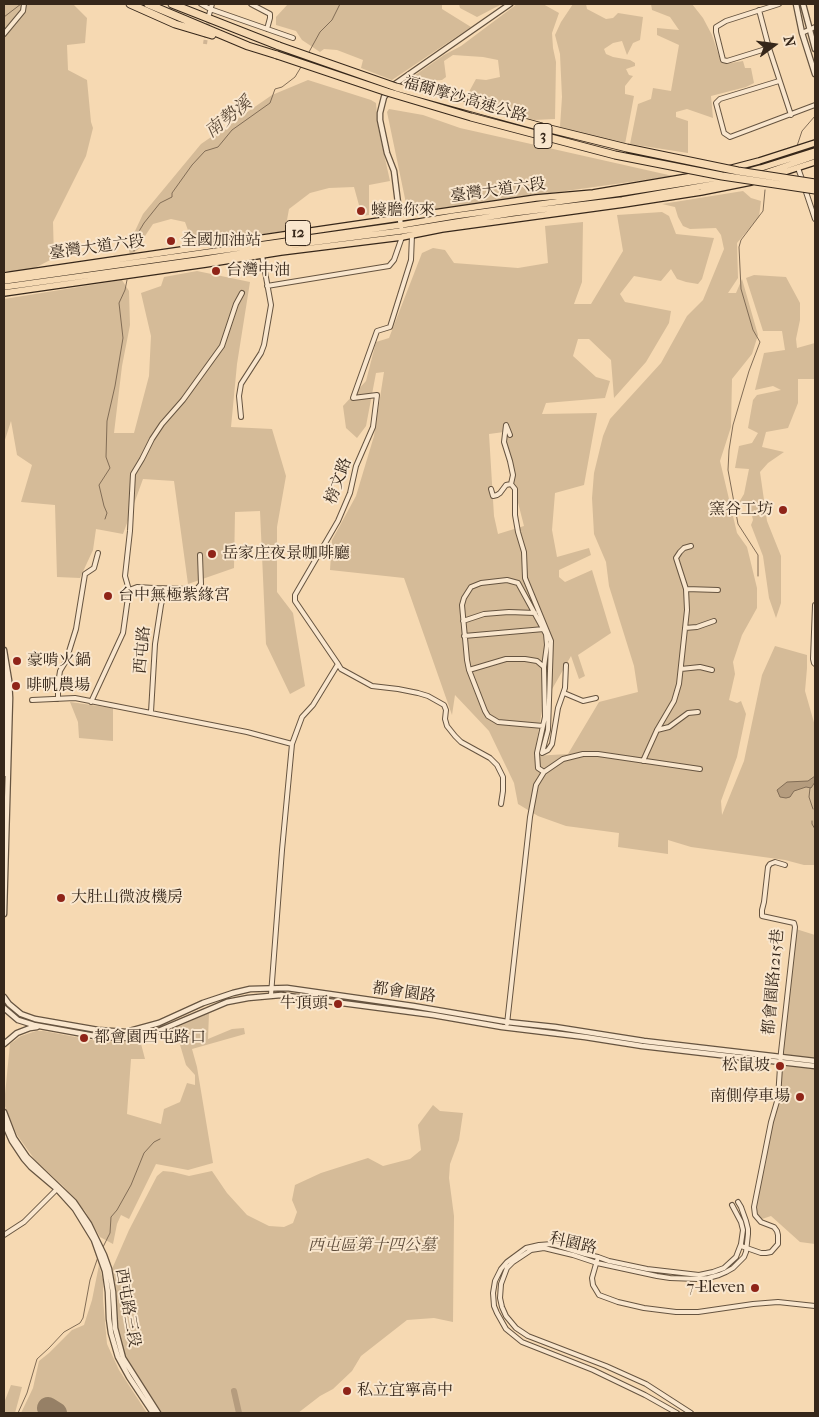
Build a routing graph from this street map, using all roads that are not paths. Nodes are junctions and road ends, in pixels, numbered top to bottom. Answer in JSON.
{"nodes":[{"id":1,"x":24,"y":4,"type":"edge"},
{"id":2,"x":130,"y":4,"type":"edge"},
{"id":3,"x":148,"y":4,"type":"edge"},
{"id":4,"x":172,"y":4,"type":"edge"},
{"id":5,"x":181,"y":4,"type":"edge"},
{"id":6,"x":201,"y":4,"type":"edge"},
{"id":7,"x":251,"y":4,"type":"edge"},
{"id":8,"x":510,"y":4,"type":"edge"},
{"id":9,"x":779,"y":4,"type":"edge"},
{"id":10,"x":796,"y":4,"type":"edge"},
{"id":11,"x":804,"y":4,"type":"edge"},
{"id":12,"x":210,"y":10,"type":"edge"},
{"id":13,"x":760,"y":10,"type":"junction"},
{"id":14,"x":812,"y":28,"type":"edge"},
{"id":15,"x":267,"y":29,"type":"junction"},
{"id":16,"x":802,"y":33,"type":"junction"},
{"id":17,"x":4,"y":34,"type":"edge"},
{"id":18,"x":252,"y":36,"type":"junction"},
{"id":19,"x":293,"y":38,"type":"dead end"},
{"id":20,"x":248,"y":46,"type":"junction"},
{"id":21,"x":768,"y":48,"type":"junction"},
{"id":22,"x":815,"y":49,"type":"edge"},
{"id":23,"x":815,"y":74,"type":"edge"},
{"id":24,"x":778,"y":81,"type":"junction"},
{"id":25,"x":815,"y":105,"type":"edge"},
{"id":26,"x":791,"y":115,"type":"junction"},
{"id":27,"x":815,"y":143,"type":"edge"},
{"id":28,"x":815,"y":151,"type":"edge"},
{"id":29,"x":815,"y":156,"type":"edge"},
{"id":30,"x":815,"y":162,"type":"edge"},
{"id":31,"x":798,"y":168,"type":"junction"},
{"id":32,"x":815,"y":183,"type":"edge"},
{"id":33,"x":815,"y":190,"type":"edge"},
{"id":34,"x":815,"y":219,"type":"edge"},
{"id":35,"x":401,"y":228,"type":"junction"},
{"id":36,"x":412,"y":235,"type":"junction"},
{"id":37,"x":262,"y":255,"type":"junction"},
{"id":38,"x":4,"y":276,"type":"edge"},
{"id":39,"x":4,"y":281,"type":"edge"},
{"id":40,"x":267,"y":286,"type":"junction"},
{"id":41,"x":4,"y":287,"type":"edge"},
{"id":42,"x":4,"y":293,"type":"edge"},
{"id":43,"x":242,"y":293,"type":"dead end"},
{"id":44,"x":241,"y":418,"type":"dead end"},
{"id":45,"x":510,"y":436,"type":"dead end"},
{"id":46,"x":511,"y":484,"type":"junction"},
{"id":47,"x":491,"y":489,"type":"dead end"},
{"id":48,"x":691,"y":546,"type":"dead end"},
{"id":49,"x":98,"y":554,"type":"dead end"},
{"id":50,"x":200,"y":554,"type":"dead end"},
{"id":51,"x":154,"y":588,"type":"junction"},
{"id":52,"x":686,"y":589,"type":"junction"},
{"id":53,"x":129,"y":590,"type":"junction"},
{"id":54,"x":718,"y":590,"type":"dead end"},
{"id":55,"x":815,"y":605,"type":"edge"},
{"id":56,"x":535,"y":613,"type":"junction"},
{"id":57,"x":463,"y":621,"type":"junction"},
{"id":58,"x":714,"y":621,"type":"dead end"},
{"id":59,"x":544,"y":628,"type":"junction"},
{"id":60,"x":685,"y":628,"type":"junction"},
{"id":61,"x":464,"y":636,"type":"junction"},
{"id":62,"x":4,"y":650,"type":"edge"},
{"id":63,"x":338,"y":664,"type":"junction"},
{"id":64,"x":815,"y":664,"type":"edge"},
{"id":65,"x":566,"y":665,"type":"dead end"},
{"id":66,"x":544,"y":667,"type":"junction"},
{"id":67,"x":4,"y":668,"type":"edge"},
{"id":68,"x":681,"y":669,"type":"junction"},
{"id":69,"x":469,"y":670,"type":"junction"},
{"id":70,"x":712,"y":670,"type":"dead end"},
{"id":71,"x":564,"y":693,"type":"junction"},
{"id":72,"x":7,"y":698,"type":"edge"},
{"id":73,"x":596,"y":698,"type":"dead end"},
{"id":74,"x":58,"y":699,"type":"junction"},
{"id":75,"x":32,"y":700,"type":"dead end"},
{"id":76,"x":91,"y":702,"type":"junction"},
{"id":77,"x":151,"y":712,"type":"junction"},
{"id":78,"x":698,"y":712,"type":"dead end"},
{"id":79,"x":544,"y":726,"type":"junction"},
{"id":80,"x":657,"y":730,"type":"junction"},
{"id":81,"x":292,"y":744,"type":"junction"},
{"id":82,"x":643,"y":761,"type":"junction"},
{"id":83,"x":700,"y":769,"type":"dead end"},
{"id":84,"x":544,"y":772,"type":"junction"},
{"id":85,"x":4,"y":774,"type":"edge"},
{"id":86,"x":501,"y":804,"type":"dead end"},
{"id":87,"x":785,"y":865,"type":"dead end"},
{"id":88,"x":4,"y":914,"type":"edge"},
{"id":89,"x":272,"y":988,"type":"junction"},
{"id":90,"x":271,"y":995,"type":"junction"},
{"id":91,"x":4,"y":998,"type":"edge"},
{"id":92,"x":4,"y":1008,"type":"edge"},
{"id":93,"x":507,"y":1025,"type":"junction"},
{"id":94,"x":43,"y":1027,"type":"junction"},
{"id":95,"x":4,"y":1044,"type":"edge"},
{"id":96,"x":781,"y":1057,"type":"junction"},
{"id":97,"x":815,"y":1061,"type":"edge"},
{"id":98,"x":815,"y":1066,"type":"edge"},
{"id":99,"x":4,"y":1112,"type":"edge"},
{"id":100,"x":4,"y":1123,"type":"edge"},
{"id":101,"x":58,"y":1188,"type":"junction"},
{"id":102,"x":738,"y":1202,"type":"dead end"},
{"id":103,"x":732,"y":1205,"type":"dead end"},
{"id":104,"x":4,"y":1235,"type":"edge"},
{"id":105,"x":741,"y":1246,"type":"junction"},
{"id":106,"x":747,"y":1248,"type":"junction"},
{"id":107,"x":598,"y":1256,"type":"junction"},
{"id":108,"x":597,"y":1263,"type":"junction"},
{"id":109,"x":815,"y":1306,"type":"edge"},
{"id":110,"x":153,"y":1413,"type":"edge"},
{"id":111,"x":158,"y":1413,"type":"edge"},
{"id":112,"x":677,"y":1413,"type":"edge"},
{"id":113,"x":691,"y":1413,"type":"edge"}],
"edges":[{"from":1,"to":17,"type":"street"},
{"from":2,"to":20,"type":"highway"},
{"from":3,"to":20,"type":"highway","name":"福爾摩沙高速公路","number":"3"},
{"from":4,"to":18,"type":"highway","name":"福爾摩沙高速公路","number":"3"},
{"from":5,"to":18,"type":"highway"},
{"from":6,"to":12,"type":"street"},
{"from":7,"to":15,"type":"street"},
{"from":8,"to":35,"type":"street"},
{"from":9,"to":13,"type":"street"},
{"from":10,"to":16,"type":"street"},
{"from":11,"to":14,"type":"street"},
{"from":12,"to":15,"type":"street"},
{"from":13,"to":21,"type":"street"},
{"from":13,"to":21,"type":"street"},
{"from":14,"to":16,"type":"street"},
{"from":14,"to":22,"type":"street"},
{"from":15,"to":19,"type":"street"},
{"from":16,"to":23,"type":"street"},
{"from":18,"to":32,"type":"highway","name":"福爾摩沙高速公路","number":"3","bridge":true},
{"from":20,"to":33,"type":"highway","name":"福爾摩沙高速公路","number":"3","bridge":true},
{"from":21,"to":24,"type":"street"},
{"from":24,"to":26,"type":"street"},
{"from":24,"to":26,"type":"street"},
{"from":25,"to":26,"type":"street"},
{"from":27,"to":35,"type":"main road","name":"臺灣大道六段","number":"12"},
{"from":28,"to":35,"type":"main road","name":"臺灣大道六段","number":"12"},
{"from":29,"to":35,"type":"main road","name":"臺灣大道六段","number":"12"},
{"from":30,"to":31,"type":"main road","name":"臺灣大道六段","number":"12"},
{"from":31,"to":34,"type":"street"},
{"from":31,"to":36,"type":"main road","name":"臺灣大道六段","number":"12"},
{"from":35,"to":36,"type":"main road","name":"臺灣大道六段","number":"12"},
{"from":35,"to":37,"type":"main road","name":"臺灣大道六段","number":"12"},
{"from":35,"to":38,"type":"main road","name":"臺灣大道六段","number":"12"},
{"from":35,"to":39,"type":"main road","name":"臺灣大道六段","number":"12"},
{"from":35,"to":40,"type":"street"},
{"from":35,"to":41,"type":"main road","name":"臺灣大道六段","number":"12"},
{"from":36,"to":63,"type":"street","name":"榜文路"},
{"from":37,"to":40,"type":"street"},
{"from":37,"to":42,"type":"main road","name":"臺灣大道六段","number":"12"},
{"from":40,"to":44,"type":"street"},
{"from":43,"to":53,"type":"street"},
{"from":45,"to":46,"type":"street"},
{"from":46,"to":47,"type":"street"},
{"from":46,"to":71,"type":"street"},
{"from":48,"to":52,"type":"street"},
{"from":49,"to":74,"type":"street"},
{"from":50,"to":51,"type":"street"},
{"from":51,"to":53,"type":"street"},
{"from":51,"to":77,"type":"street","name":"西屯路"},
{"from":52,"to":54,"type":"street"},
{"from":52,"to":60,"type":"street"},
{"from":53,"to":76,"type":"street"},
{"from":55,"to":64,"type":"street"},
{"from":56,"to":57,"type":"street"},
{"from":56,"to":57,"type":"street"},
{"from":56,"to":59,"type":"street"},
{"from":57,"to":61,"type":"street"},
{"from":58,"to":60,"type":"street"},
{"from":59,"to":61,"type":"street"},
{"from":59,"to":66,"type":"street"},
{"from":60,"to":68,"type":"street"},
{"from":61,"to":69,"type":"street"},
{"from":62,"to":72,"type":"street"},
{"from":63,"to":81,"type":"street"},
{"from":63,"to":86,"type":"street"},
{"from":65,"to":71,"type":"street"},
{"from":66,"to":69,"type":"street"},
{"from":66,"to":79,"type":"street"},
{"from":67,"to":72,"type":"street"},
{"from":68,"to":70,"type":"street"},
{"from":68,"to":80,"type":"street"},
{"from":69,"to":79,"type":"street"},
{"from":71,"to":73,"type":"street"},
{"from":72,"to":85,"type":"street"},
{"from":72,"to":88,"type":"street"},
{"from":74,"to":75,"type":"street"},
{"from":74,"to":76,"type":"street"},
{"from":76,"to":77,"type":"street"},
{"from":77,"to":81,"type":"street"},
{"from":78,"to":80,"type":"street"},
{"from":79,"to":84,"type":"street"},
{"from":80,"to":82,"type":"street"},
{"from":81,"to":89,"type":"street"},
{"from":82,"to":83,"type":"street"},
{"from":82,"to":84,"type":"street"},
{"from":84,"to":93,"type":"street"},
{"from":87,"to":96,"type":"street","name":"都會園路1215巷"},
{"from":89,"to":90,"type":"street"},
{"from":89,"to":91,"type":"street","name":"都會園路"},
{"from":89,"to":93,"type":"street","name":"都會園路"},
{"from":90,"to":93,"type":"street","name":"都會園路"},
{"from":90,"to":94,"type":"street","name":"都會園路"},
{"from":92,"to":94,"type":"street","name":"都會園路"},
{"from":93,"to":96,"type":"street","name":"都會園路"},
{"from":94,"to":95,"type":"street"},
{"from":96,"to":97,"type":"street","name":"都會園路"},
{"from":96,"to":98,"type":"street","name":"都會園路"},
{"from":96,"to":106,"type":"street"},
{"from":99,"to":101,"type":"street","name":"西屯路三段"},
{"from":100,"to":101,"type":"street","name":"西屯路三段"},
{"from":101,"to":104,"type":"street"},
{"from":101,"to":110,"type":"street","name":"西屯路三段"},
{"from":101,"to":111,"type":"street","name":"西屯路三段"},
{"from":102,"to":106,"type":"street"},
{"from":103,"to":105,"type":"street"},
{"from":105,"to":106,"type":"street"},
{"from":105,"to":107,"type":"street","name":"科園路"},
{"from":106,"to":108,"type":"street","name":"科園路"},
{"from":107,"to":108,"type":"street"},
{"from":107,"to":112,"type":"street","name":"科園路"},
{"from":108,"to":109,"type":"street"},
{"from":108,"to":113,"type":"street","name":"科園路"}]}
